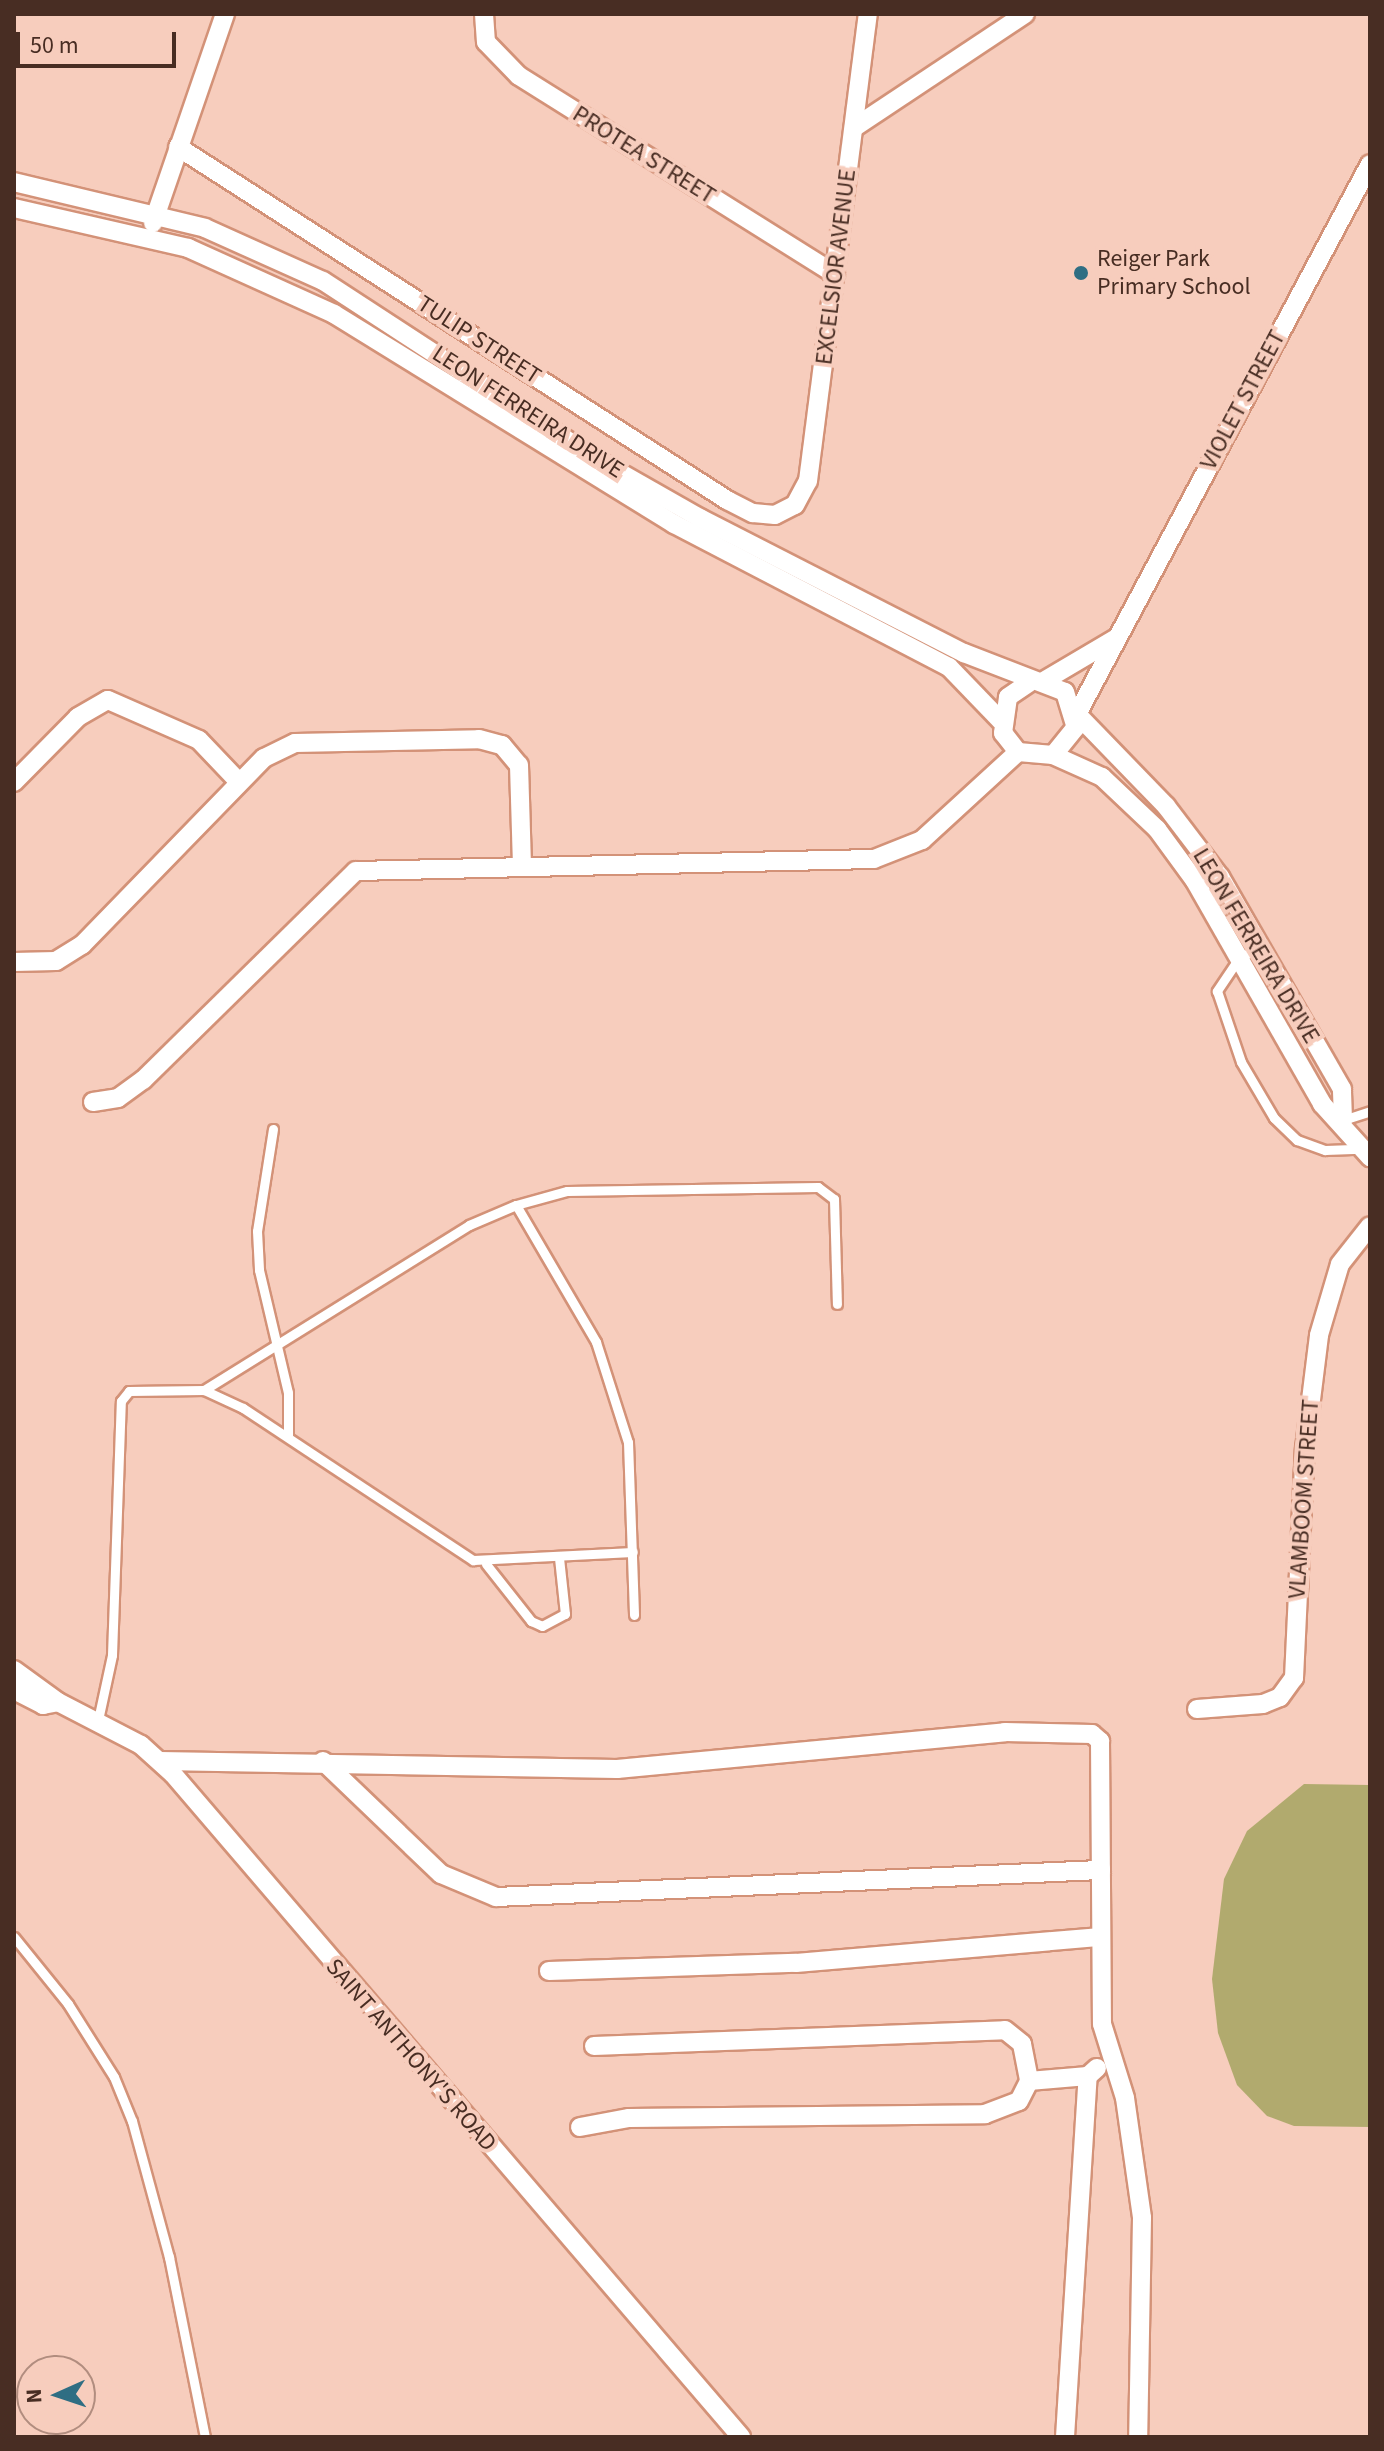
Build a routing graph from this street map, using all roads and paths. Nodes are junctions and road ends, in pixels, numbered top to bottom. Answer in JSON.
{"nodes":[{"id":1,"x":225,"y":14,"type":"edge"},
{"id":2,"x":484,"y":14,"type":"edge"},
{"id":3,"x":868,"y":14,"type":"edge"},
{"id":4,"x":1025,"y":14,"type":"edge"},
{"id":5,"x":855,"y":127,"type":"junction"},
{"id":6,"x":178,"y":147,"type":"junction"},
{"id":7,"x":1370,"y":164,"type":"edge"},
{"id":8,"x":14,"y":182,"type":"edge"},
{"id":9,"x":14,"y":208,"type":"edge"},
{"id":10,"x":156,"y":214,"type":"junction"},
{"id":11,"x":148,"y":237,"type":"junction"},
{"id":12,"x":835,"y":274,"type":"junction"},
{"id":13,"x":786,"y":512,"type":"joint"},
{"id":14,"x":1117,"y":638,"type":"junction"},
{"id":15,"x":1035,"y":682,"type":"junction"},
{"id":16,"x":1077,"y":714,"type":"junction"},
{"id":17,"x":1000,"y":720,"type":"junction"},
{"id":18,"x":1018,"y":752,"type":"junction"},
{"id":19,"x":1053,"y":755,"type":"junction"},
{"id":20,"x":14,"y":782,"type":"edge"},
{"id":21,"x":239,"y":782,"type":"junction"},
{"id":22,"x":522,"y":866,"type":"junction"},
{"id":23,"x":1260,"y":947,"type":"junction"},
{"id":24,"x":1239,"y":958,"type":"junction"},
{"id":25,"x":14,"y":962,"type":"edge"},
{"id":26,"x":93,"y":1102,"type":"dead end"},
{"id":27,"x":1370,"y":1111,"type":"edge"},
{"id":28,"x":1343,"y":1120,"type":"junction"},
{"id":29,"x":273,"y":1129,"type":"dead end"},
{"id":30,"x":1367,"y":1153,"type":"edge"},
{"id":31,"x":516,"y":1205,"type":"junction"},
{"id":32,"x":1370,"y":1226,"type":"edge"},
{"id":33,"x":837,"y":1304,"type":"dead end"},
{"id":34,"x":279,"y":1343,"type":"junction"},
{"id":35,"x":204,"y":1390,"type":"junction"},
{"id":36,"x":288,"y":1435,"type":"junction"},
{"id":37,"x":633,"y":1552,"type":"junction"},
{"id":38,"x":559,"y":1558,"type":"junction"},
{"id":39,"x":486,"y":1564,"type":"junction"},
{"id":40,"x":634,"y":1615,"type":"dead end"},
{"id":41,"x":14,"y":1670,"type":"edge"},
{"id":42,"x":14,"y":1690,"type":"edge"},
{"id":43,"x":58,"y":1702,"type":"junction"},
{"id":44,"x":1197,"y":1709,"type":"dead end"},
{"id":45,"x":98,"y":1720,"type":"junction"},
{"id":46,"x":160,"y":1761,"type":"junction"},
{"id":47,"x":323,"y":1761,"type":"junction"},
{"id":48,"x":1101,"y":1870,"type":"junction"},
{"id":49,"x":14,"y":1937,"type":"edge"},
{"id":50,"x":1098,"y":1937,"type":"junction"},
{"id":51,"x":549,"y":1971,"type":"dead end"},
{"id":52,"x":594,"y":2046,"type":"dead end"},
{"id":53,"x":1108,"y":2059,"type":"junction"},
{"id":54,"x":1088,"y":2076,"type":"junction"},
{"id":55,"x":1029,"y":2081,"type":"junction"},
{"id":56,"x":580,"y":2127,"type":"dead end"},
{"id":57,"x":205,"y":2437,"type":"edge"},
{"id":58,"x":741,"y":2437,"type":"edge"},
{"id":59,"x":1065,"y":2437,"type":"edge"},
{"id":60,"x":1138,"y":2437,"type":"edge"}],
"edges":[{"from":1,"to":6,"type":"street"},
{"from":2,"to":12,"type":"street","name":"PROTEA STREET"},
{"from":3,"to":5,"type":"street","name":"EXCELSIOR AVENUE"},
{"from":4,"to":5,"type":"street"},
{"from":5,"to":12,"type":"street","name":"EXCELSIOR AVENUE"},
{"from":6,"to":10,"type":"street"},
{"from":6,"to":13,"type":"street","name":"TULIP STREET"},
{"from":7,"to":14,"type":"street","name":"VIOLET STREET"},
{"from":8,"to":10,"type":"street","name":"LEON FERREIRA DRIVE"},
{"from":9,"to":11,"type":"street","name":"LEON FERREIRA DRIVE"},
{"from":10,"to":11,"type":"street"},
{"from":10,"to":15,"type":"street","name":"LEON FERREIRA DRIVE"},
{"from":11,"to":17,"type":"street","name":"LEON FERREIRA DRIVE"},
{"from":12,"to":13,"type":"street","name":"EXCELSIOR AVENUE"},
{"from":14,"to":15,"type":"street"},
{"from":14,"to":16,"type":"street","name":"VIOLET STREET"},
{"from":15,"to":16,"type":"street"},
{"from":15,"to":17,"type":"street"},
{"from":16,"to":19,"type":"street"},
{"from":16,"to":23,"type":"street","name":"LEON FERREIRA DRIVE"},
{"from":17,"to":18,"type":"street"},
{"from":18,"to":19,"type":"street"},
{"from":18,"to":22,"type":"street"},
{"from":19,"to":24,"type":"street","name":"LEON FERREIRA DRIVE"},
{"from":20,"to":21,"type":"street"},
{"from":21,"to":22,"type":"street"},
{"from":21,"to":25,"type":"street"},
{"from":22,"to":26,"type":"street"},
{"from":23,"to":24,"type":"lane"},
{"from":23,"to":28,"type":"street","name":"LEON FERREIRA DRIVE"},
{"from":24,"to":28,"type":"street","name":"LEON FERREIRA DRIVE"},
{"from":24,"to":30,"type":"lane"},
{"from":27,"to":28,"type":"lane"},
{"from":28,"to":30,"type":"street","name":"LEON FERREIRA DRIVE"},
{"from":29,"to":34,"type":"lane"},
{"from":31,"to":33,"type":"lane"},
{"from":31,"to":34,"type":"lane"},
{"from":31,"to":37,"type":"lane"},
{"from":32,"to":44,"type":"street","name":"VLAMBOOM STREET"},
{"from":34,"to":35,"type":"lane"},
{"from":34,"to":36,"type":"lane"},
{"from":35,"to":36,"type":"lane"},
{"from":35,"to":45,"type":"lane"},
{"from":36,"to":39,"type":"lane"},
{"from":37,"to":38,"type":"lane"},
{"from":37,"to":40,"type":"lane"},
{"from":38,"to":39,"type":"lane"},
{"from":38,"to":39,"type":"lane"},
{"from":41,"to":43,"type":"street"},
{"from":42,"to":43,"type":"street"},
{"from":43,"to":45,"type":"street","name":"SAINT ANTHONY'S ROAD"},
{"from":45,"to":46,"type":"street","name":"SAINT ANTHONY'S ROAD"},
{"from":46,"to":47,"type":"street"},
{"from":46,"to":58,"type":"street","name":"SAINT ANTHONY'S ROAD"},
{"from":47,"to":48,"type":"street"},
{"from":47,"to":48,"type":"street"},
{"from":48,"to":50,"type":"street"},
{"from":49,"to":57,"type":"lane"},
{"from":50,"to":51,"type":"street"},
{"from":50,"to":53,"type":"street"},
{"from":52,"to":55,"type":"street"},
{"from":53,"to":54,"type":"street"},
{"from":53,"to":60,"type":"street"},
{"from":54,"to":55,"type":"street"},
{"from":54,"to":59,"type":"street"},
{"from":55,"to":56,"type":"street"}]}
